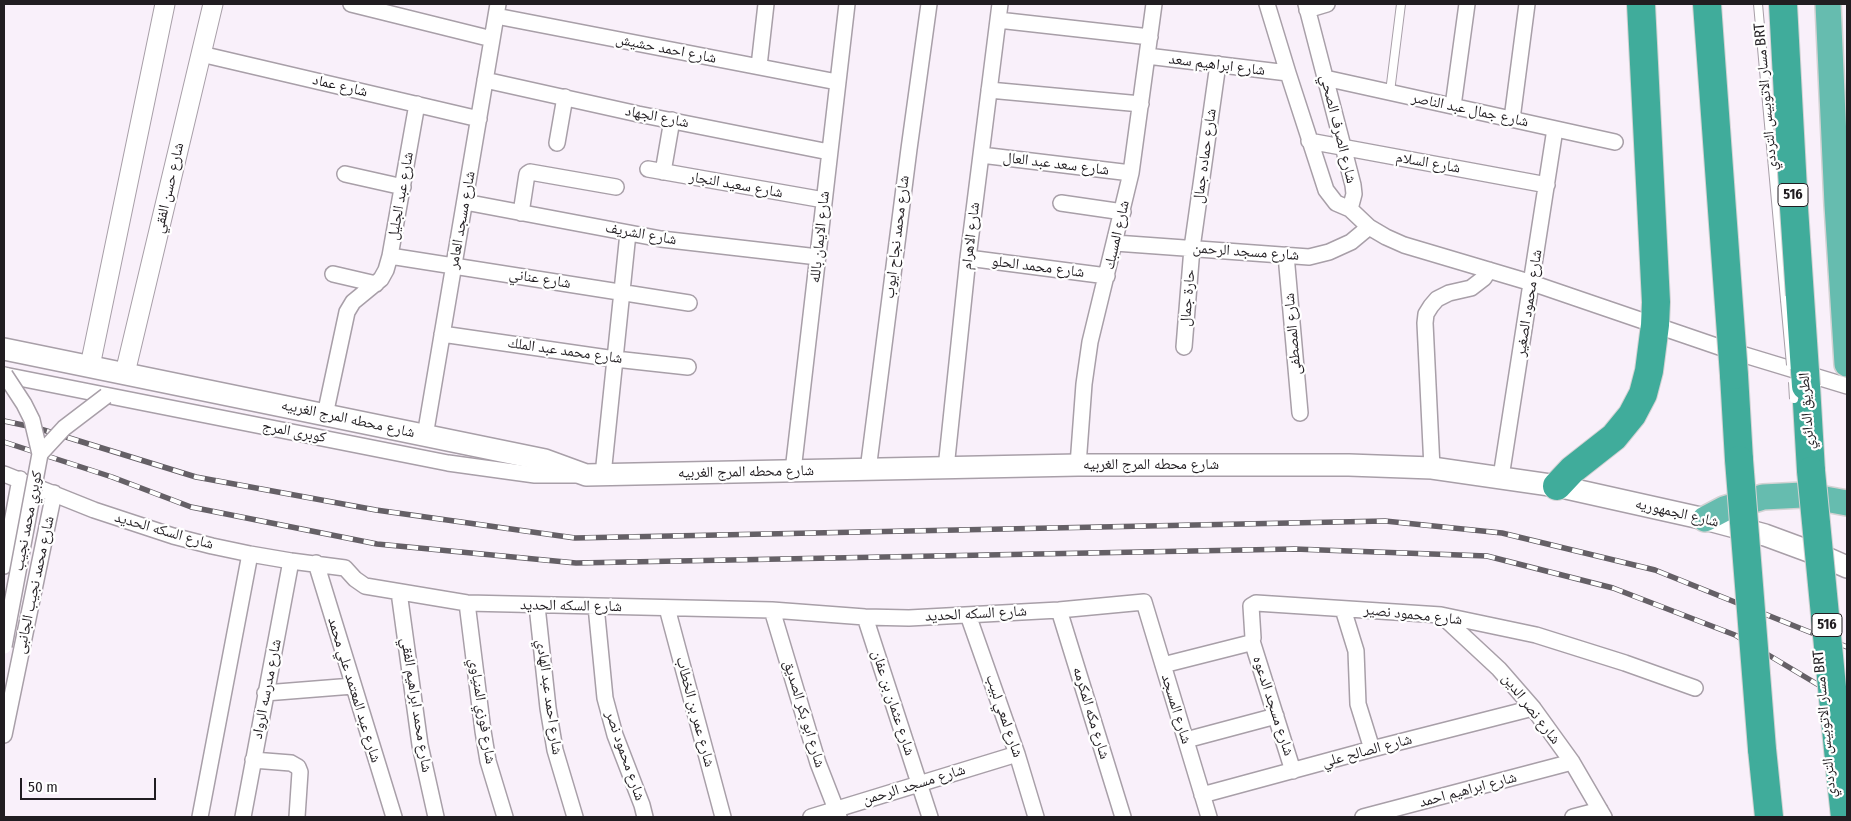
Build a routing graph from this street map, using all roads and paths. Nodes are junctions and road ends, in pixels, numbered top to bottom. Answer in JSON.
{"nodes":[{"id":1,"x":166,"y":4,"type":"edge"},
{"id":2,"x":213,"y":4,"type":"edge"},
{"id":3,"x":351,"y":4,"type":"edge"},
{"id":4,"x":766,"y":4,"type":"edge"},
{"id":5,"x":847,"y":4,"type":"edge"},
{"id":6,"x":930,"y":4,"type":"edge"},
{"id":7,"x":1000,"y":4,"type":"edge"},
{"id":8,"x":1154,"y":4,"type":"edge"},
{"id":9,"x":1267,"y":4,"type":"edge"},
{"id":10,"x":1327,"y":4,"type":"edge"},
{"id":11,"x":1401,"y":4,"type":"edge"},
{"id":12,"x":1467,"y":4,"type":"edge"},
{"id":13,"x":1527,"y":4,"type":"edge"},
{"id":14,"x":1641,"y":4,"type":"edge"},
{"id":15,"x":1707,"y":4,"type":"edge"},
{"id":16,"x":1758,"y":4,"type":"edge"},
{"id":17,"x":1783,"y":4,"type":"edge"},
{"id":18,"x":1828,"y":4,"type":"edge"},
{"id":19,"x":1307,"y":7,"type":"edge"},
{"id":20,"x":497,"y":10,"type":"edge"},
{"id":21,"x":998,"y":20,"type":"junction"},
{"id":22,"x":1150,"y":37,"type":"junction"},
{"id":23,"x":492,"y":39,"type":"junction"},
{"id":24,"x":201,"y":54,"type":"junction"},
{"id":25,"x":1147,"y":56,"type":"junction"},
{"id":26,"x":1218,"y":64,"type":"junction"},
{"id":27,"x":758,"y":66,"type":"junction"},
{"id":28,"x":1288,"y":73,"type":"junction"},
{"id":29,"x":1325,"y":78,"type":"junction"},
{"id":30,"x":485,"y":80,"type":"junction"},
{"id":31,"x":837,"y":82,"type":"junction"},
{"id":32,"x":990,"y":90,"type":"junction"},
{"id":33,"x":1390,"y":92,"type":"junction"},
{"id":34,"x":565,"y":97,"type":"junction"},
{"id":35,"x":417,"y":104,"type":"junction"},
{"id":36,"x":1141,"y":104,"type":"junction"},
{"id":37,"x":1453,"y":106,"type":"junction"},
{"id":38,"x":478,"y":119,"type":"junction"},
{"id":39,"x":1512,"y":119,"type":"junction"},
{"id":40,"x":672,"y":120,"type":"junction"},
{"id":41,"x":1555,"y":129,"type":"junction"},
{"id":42,"x":1309,"y":141,"type":"junction"},
{"id":43,"x":1615,"y":142,"type":"dead end"},
{"id":44,"x":557,"y":143,"type":"dead end"},
{"id":45,"x":1344,"y":148,"type":"junction"},
{"id":46,"x":829,"y":152,"type":"junction"},
{"id":47,"x":981,"y":155,"type":"junction"},
{"id":48,"x":1131,"y":173,"type":"junction"},
{"id":49,"x":344,"y":174,"type":"dead end"},
{"id":50,"x":1547,"y":185,"type":"junction"},
{"id":51,"x":403,"y":187,"type":"junction"},
{"id":52,"x":616,"y":187,"type":"dead end"},
{"id":53,"x":824,"y":200,"type":"junction"},
{"id":54,"x":464,"y":202,"type":"junction"},
{"id":55,"x":1062,"y":203,"type":"dead end"},
{"id":56,"x":1350,"y":209,"type":"junction"},
{"id":57,"x":521,"y":212,"type":"junction"},
{"id":58,"x":1123,"y":212,"type":"junction"},
{"id":59,"x":1369,"y":227,"type":"junction"},
{"id":60,"x":628,"y":232,"type":"junction"},
{"id":61,"x":1115,"y":243,"type":"junction"},
{"id":62,"x":1192,"y":248,"type":"junction"},
{"id":63,"x":1286,"y":255,"type":"junction"},
{"id":64,"x":390,"y":256,"type":"junction"},
{"id":65,"x":818,"y":257,"type":"junction"},
{"id":66,"x":968,"y":258,"type":"junction"},
{"id":67,"x":454,"y":265,"type":"junction"},
{"id":68,"x":1489,"y":270,"type":"junction"},
{"id":69,"x":333,"y":274,"type":"dead end"},
{"id":70,"x":1107,"y":276,"type":"junction"},
{"id":71,"x":1532,"y":283,"type":"junction"},
{"id":72,"x":376,"y":284,"type":"junction"},
{"id":73,"x":622,"y":292,"type":"junction"},
{"id":74,"x":689,"y":303,"type":"dead end"},
{"id":75,"x":1655,"y":325,"type":"junction"},
{"id":76,"x":442,"y":334,"type":"junction"},
{"id":77,"x":1184,"y":347,"type":"dead end"},
{"id":78,"x":4,"y":349,"type":"edge"},
{"id":79,"x":615,"y":359,"type":"junction"},
{"id":80,"x":1847,"y":364,"type":"edge"},
{"id":81,"x":90,"y":366,"type":"junction"},
{"id":82,"x":688,"y":367,"type":"dead end"},
{"id":83,"x":125,"y":373,"type":"junction"},
{"id":84,"x":4,"y":375,"type":"edge"},
{"id":85,"x":1847,"y":386,"type":"edge"},
{"id":86,"x":106,"y":396,"type":"junction"},
{"id":87,"x":1795,"y":409,"type":"dead end"},
{"id":88,"x":1300,"y":413,"type":"dead end"},
{"id":89,"x":325,"y":415,"type":"junction"},
{"id":90,"x":425,"y":436,"type":"junction"},
{"id":91,"x":40,"y":454,"type":"junction"},
{"id":92,"x":1078,"y":465,"type":"junction"},
{"id":93,"x":946,"y":468,"type":"junction"},
{"id":94,"x":1432,"y":468,"type":"junction"},
{"id":95,"x":868,"y":470,"type":"junction"},
{"id":96,"x":794,"y":471,"type":"junction"},
{"id":97,"x":4,"y":474,"type":"edge"},
{"id":98,"x":595,"y":475,"type":"junction"},
{"id":99,"x":1501,"y":477,"type":"junction"},
{"id":100,"x":20,"y":479,"type":"junction"},
{"id":101,"x":1557,"y":486,"type":"junction"},
{"id":102,"x":1803,"y":486,"type":"dead end"},
{"id":103,"x":54,"y":493,"type":"junction"},
{"id":104,"x":1847,"y":504,"type":"edge"},
{"id":105,"x":1805,"y":505,"type":"dead end"},
{"id":106,"x":1706,"y":519,"type":"junction"},
{"id":107,"x":1808,"y":544,"type":"dead end"},
{"id":108,"x":250,"y":554,"type":"junction"},
{"id":109,"x":291,"y":561,"type":"junction"},
{"id":110,"x":316,"y":563,"type":"junction"},
{"id":111,"x":1810,"y":564,"type":"dead end"},
{"id":112,"x":4,"y":566,"type":"edge"},
{"id":113,"x":1847,"y":567,"type":"edge"},
{"id":114,"x":399,"y":592,"type":"junction"},
{"id":115,"x":1144,"y":602,"type":"joint"},
{"id":116,"x":467,"y":603,"type":"junction"},
{"id":117,"x":537,"y":606,"type":"junction"},
{"id":118,"x":596,"y":606,"type":"junction"},
{"id":119,"x":667,"y":608,"type":"junction"},
{"id":120,"x":1343,"y":609,"type":"junction"},
{"id":121,"x":772,"y":610,"type":"junction"},
{"id":122,"x":1059,"y":610,"type":"junction"},
{"id":123,"x":968,"y":615,"type":"junction"},
{"id":124,"x":1441,"y":615,"type":"junction"},
{"id":125,"x":865,"y":617,"type":"junction"},
{"id":126,"x":1252,"y":641,"type":"junction"},
{"id":127,"x":4,"y":646,"type":"edge"},
{"id":128,"x":1163,"y":665,"type":"junction"},
{"id":129,"x":352,"y":686,"type":"junction"},
{"id":130,"x":1695,"y":688,"type":"dead end"},
{"id":131,"x":265,"y":693,"type":"junction"},
{"id":132,"x":1533,"y":708,"type":"junction"},
{"id":133,"x":1276,"y":716,"type":"junction"},
{"id":134,"x":4,"y":735,"type":"edge"},
{"id":135,"x":1186,"y":740,"type":"junction"},
{"id":136,"x":1372,"y":748,"type":"junction"},
{"id":137,"x":1017,"y":754,"type":"junction"},
{"id":138,"x":254,"y":760,"type":"junction"},
{"id":139,"x":1572,"y":762,"type":"junction"},
{"id":140,"x":1293,"y":771,"type":"junction"},
{"id":141,"x":919,"y":783,"type":"junction"},
{"id":142,"x":1202,"y":795,"type":"junction"},
{"id":143,"x":838,"y":813,"type":"edge"},
{"id":144,"x":1602,"y":813,"type":"edge"},
{"id":145,"x":200,"y":817,"type":"edge"},
{"id":146,"x":242,"y":817,"type":"edge"},
{"id":147,"x":297,"y":817,"type":"edge"},
{"id":148,"x":394,"y":817,"type":"edge"},
{"id":149,"x":436,"y":817,"type":"edge"},
{"id":150,"x":505,"y":817,"type":"edge"},
{"id":151,"x":575,"y":817,"type":"edge"},
{"id":152,"x":645,"y":817,"type":"edge"},
{"id":153,"x":723,"y":817,"type":"edge"},
{"id":154,"x":811,"y":817,"type":"edge"},
{"id":155,"x":930,"y":817,"type":"edge"},
{"id":156,"x":1036,"y":817,"type":"edge"},
{"id":157,"x":1123,"y":817,"type":"edge"},
{"id":158,"x":1209,"y":817,"type":"edge"},
{"id":159,"x":1363,"y":817,"type":"edge"},
{"id":160,"x":1573,"y":817,"type":"edge"},
{"id":161,"x":1769,"y":817,"type":"edge"},
{"id":162,"x":1845,"y":817,"type":"edge"}],
"edges":[{"from":1,"to":81,"type":"street"},
{"from":2,"to":24,"type":"street","name":"شارع حسن الفقي"},
{"from":3,"to":23,"type":"street"},
{"from":4,"to":27,"type":"street"},
{"from":5,"to":31,"type":"street","name":"شارع الايمان بالله"},
{"from":6,"to":95,"type":"street","name":"شارع محمد نجاح ايوب"},
{"from":7,"to":21,"type":"street","name":"شارع الاهرام"},
{"from":8,"to":22,"type":"street","name":"شارع المسبك"},
{"from":9,"to":28,"type":"street","name":"شارع الصرف الصحي"},
{"from":10,"to":19,"type":"street"},
{"from":11,"to":33,"type":"lane"},
{"from":12,"to":37,"type":"street"},
{"from":13,"to":39,"type":"street"},
{"from":14,"to":75,"type":"highway"},
{"from":15,"to":161,"type":"highway","bridge":true},
{"from":16,"to":87,"type":"lane","name":"مسار الاتوبيس الترددي BRT","bridge":true},
{"from":17,"to":162,"type":"highway","name":"الطريق الدائري","number":"516","bridge":true},
{"from":18,"to":80,"type":"highway"},
{"from":19,"to":29,"type":"street","name":"شارع الصرف الصحي"},
{"from":20,"to":23,"type":"street","name":"شارع مسجد العامر"},
{"from":20,"to":27,"type":"street","name":"شارع احمد حشيش"},
{"from":21,"to":22,"type":"street"},
{"from":21,"to":32,"type":"street","name":"شارع الاهرام"},
{"from":22,"to":25,"type":"street","name":"شارع المسبك"},
{"from":23,"to":30,"type":"street","name":"شارع مسجد العامر"},
{"from":24,"to":35,"type":"street","name":"شارع عماد"},
{"from":24,"to":83,"type":"street","name":"شارع حسن الفقي"},
{"from":25,"to":26,"type":"street","name":"شارع ابراهيم سعد"},
{"from":25,"to":36,"type":"street","name":"شارع المسبك"},
{"from":26,"to":28,"type":"street","name":"شارع ابراهيم سعد"},
{"from":26,"to":62,"type":"street","name":"شارع حماده جمال"},
{"from":27,"to":31,"type":"street","name":"شارع احمد حشيش"},
{"from":28,"to":42,"type":"street","name":"شارع الصرف الصحي"},
{"from":29,"to":33,"type":"street","name":"شارع جمال عبد الناصر"},
{"from":29,"to":45,"type":"street","name":"شارع الصرف الصحي"},
{"from":30,"to":34,"type":"street","name":"شارع الجهاد"},
{"from":30,"to":38,"type":"street","name":"شارع مسجد العامر"},
{"from":31,"to":46,"type":"street","name":"شارع الايمان بالله"},
{"from":32,"to":36,"type":"street"},
{"from":32,"to":47,"type":"street","name":"شارع الاهرام"},
{"from":33,"to":37,"type":"street","name":"شارع جمال عبد الناصر"},
{"from":34,"to":40,"type":"street","name":"شارع الجهاد"},
{"from":34,"to":44,"type":"street"},
{"from":35,"to":38,"type":"street","name":"شارع عماد"},
{"from":35,"to":51,"type":"street","name":"شارع عبد الجليل"},
{"from":36,"to":48,"type":"street","name":"شارع المسبك"},
{"from":37,"to":39,"type":"street","name":"شارع جمال عبد الناصر"},
{"from":38,"to":54,"type":"street","name":"شارع مسجد العامر"},
{"from":39,"to":41,"type":"street","name":"شارع جمال عبد الناصر"},
{"from":40,"to":46,"type":"street","name":"شارع الجهاد"},
{"from":40,"to":53,"type":"street","name":"شارع سعيد النجار"},
{"from":41,"to":43,"type":"street","name":"شارع جمال عبد الناصر"},
{"from":41,"to":50,"type":"street","name":"شارع محمود الصغير"},
{"from":42,"to":45,"type":"street","name":"شارع السلام"},
{"from":42,"to":56,"type":"street","name":"شارع الصرف الصحي"},
{"from":45,"to":50,"type":"street","name":"شارع السلام"},
{"from":45,"to":56,"type":"street","name":"شارع الصرف الصحي"},
{"from":46,"to":53,"type":"street","name":"شارع الايمان بالله"},
{"from":47,"to":48,"type":"street","name":"شارع سعد عبد العال"},
{"from":47,"to":66,"type":"street","name":"شارع الاهرام"},
{"from":48,"to":58,"type":"street","name":"شارع المسبك"},
{"from":49,"to":51,"type":"street"},
{"from":50,"to":71,"type":"street","name":"شارع محمود الصغير"},
{"from":51,"to":64,"type":"street","name":"شارع عبد الجليل"},
{"from":52,"to":57,"type":"street"},
{"from":53,"to":65,"type":"street","name":"شارع الايمان بالله"},
{"from":54,"to":57,"type":"street","name":"شارع الشريف"},
{"from":54,"to":67,"type":"street","name":"شارع مسجد العامر"},
{"from":55,"to":58,"type":"street"},
{"from":56,"to":59,"type":"street"},
{"from":57,"to":60,"type":"street","name":"شارع الشريف"},
{"from":58,"to":61,"type":"street","name":"شارع المسبك"},
{"from":59,"to":63,"type":"street","name":"شارع مسجد الرحمن"},
{"from":59,"to":68,"type":"street"},
{"from":60,"to":65,"type":"street","name":"شارع الشريف"},
{"from":60,"to":73,"type":"street"},
{"from":61,"to":62,"type":"street","name":"شارع مسجد الرحمن"},
{"from":61,"to":70,"type":"street","name":"شارع المسبك"},
{"from":62,"to":63,"type":"street","name":"شارع مسجد الرحمن"},
{"from":62,"to":77,"type":"street","name":"حارة جمال"},
{"from":63,"to":88,"type":"street","name":"شارع المصطفى"},
{"from":64,"to":67,"type":"street","name":"شارع عناني"},
{"from":64,"to":72,"type":"street","name":"شارع عبد الجليل"},
{"from":65,"to":96,"type":"street","name":"شارع الايمان بالله"},
{"from":66,"to":70,"type":"street","name":"شارع محمد الحلو"},
{"from":66,"to":93,"type":"street","name":"شارع الاهرام"},
{"from":67,"to":73,"type":"street","name":"شارع عناني"},
{"from":67,"to":76,"type":"street","name":"شارع مسجد العامر"},
{"from":68,"to":71,"type":"street"},
{"from":68,"to":94,"type":"street"},
{"from":69,"to":72,"type":"street"},
{"from":70,"to":92,"type":"street","name":"شارع المسبك"},
{"from":71,"to":75,"type":"street"},
{"from":71,"to":99,"type":"street","name":"شارع محمود الصغير"},
{"from":72,"to":89,"type":"street"},
{"from":73,"to":74,"type":"street","name":"شارع عناني"},
{"from":73,"to":79,"type":"street"},
{"from":75,"to":85,"type":"street"},
{"from":75,"to":101,"type":"highway"},
{"from":76,"to":79,"type":"street","name":"شارع محمد عبد الملك"},
{"from":76,"to":90,"type":"street","name":"شارع مسجد العامر"},
{"from":78,"to":81,"type":"main road","name":"شارع محطه المرج الغربيه"},
{"from":79,"to":82,"type":"street","name":"شارع محمد عبد الملك"},
{"from":79,"to":98,"type":"street"},
{"from":81,"to":83,"type":"main road","name":"شارع محطه المرج الغربيه"},
{"from":83,"to":89,"type":"main road","name":"شارع محطه المرج الغربيه"},
{"from":84,"to":86,"type":"street","name":"كوبرى المرج"},
{"from":84,"to":91,"type":"street","name":"كوبري محمد نجيب","bridge":true},
{"from":86,"to":91,"type":"street","name":"كوبري محمد نجيب","bridge":true},
{"from":86,"to":98,"type":"street","name":"كوبرى المرج"},
{"from":89,"to":90,"type":"main road","name":"شارع محطه المرج الغربيه"},
{"from":90,"to":98,"type":"main road","name":"شارع محطه المرج الغربيه"},
{"from":91,"to":127,"type":"street","name":"كوبري محمد نجيب","bridge":true},
{"from":92,"to":93,"type":"main road","name":"شارع محطه المرج الغربيه"},
{"from":92,"to":94,"type":"main road","name":"شارع محطه المرج الغربيه"},
{"from":93,"to":95,"type":"main road","name":"شارع محطه المرج الغربيه"},
{"from":94,"to":99,"type":"main road","name":"شارع محطه المرج الغربيه"},
{"from":95,"to":96,"type":"main road","name":"شارع محطه المرج الغربيه"},
{"from":96,"to":98,"type":"main road","name":"شارع محطه المرج الغربيه"},
{"from":97,"to":100,"type":"street","name":"شارع السكه الحديد"},
{"from":99,"to":101,"type":"main road","name":"شارع الجمهوريه"},
{"from":100,"to":103,"type":"street","name":"شارع السكه الحديد"},
{"from":100,"to":112,"type":"street"},
{"from":101,"to":106,"type":"main road","name":"شارع الجمهوريه"},
{"from":102,"to":105,"type":"lane"},
{"from":103,"to":108,"type":"street","name":"شارع السكه الحديد"},
{"from":103,"to":134,"type":"street","name":"شارع محمد نجيب الجانبى"},
{"from":104,"to":106,"type":"highway"},
{"from":106,"to":113,"type":"main road","name":"شارع الجمهوريه"},
{"from":107,"to":111,"type":"lane"},
{"from":108,"to":109,"type":"street","name":"شارع السكه الحديد"},
{"from":108,"to":145,"type":"street"},
{"from":109,"to":110,"type":"street","name":"شارع السكه الحديد"},
{"from":109,"to":131,"type":"street","name":"شارع مدرسه الرواد"},
{"from":110,"to":114,"type":"street","name":"شارع السكه الحديد"},
{"from":110,"to":129,"type":"street","name":"شارع عبد المعتمد علي محمد"},
{"from":114,"to":116,"type":"street","name":"شارع السكه الحديد"},
{"from":114,"to":149,"type":"street","name":"شارع محمد ابراهيم الفقي"},
{"from":115,"to":122,"type":"street","name":"شارع السكه الحديد"},
{"from":115,"to":128,"type":"street","name":"شارع المسجد"},
{"from":116,"to":117,"type":"street","name":"شارع السكه الحديد"},
{"from":116,"to":150,"type":"street","name":"شارع فوزي المنياوي"},
{"from":117,"to":118,"type":"street","name":"شارع السكه الحديد"},
{"from":117,"to":151,"type":"street","name":"شارع احمد عبد الهادي"},
{"from":118,"to":119,"type":"street","name":"شارع السكه الحديد"},
{"from":118,"to":152,"type":"street","name":"شارع محمود نصر"},
{"from":119,"to":121,"type":"street","name":"شارع السكه الحديد"},
{"from":119,"to":153,"type":"street","name":"شارع عمر بن الخطاب"},
{"from":120,"to":124,"type":"street","name":"شارع محمود نصير"},
{"from":120,"to":126,"type":"street","name":"شارع محمود نصير"},
{"from":120,"to":136,"type":"street"},
{"from":121,"to":125,"type":"street","name":"شارع السكه الحديد"},
{"from":121,"to":143,"type":"street","name":"شارع ابو بكر الصديق"},
{"from":122,"to":123,"type":"street","name":"شارع السكه الحديد"},
{"from":122,"to":157,"type":"street","name":"شارع مكه المكرمه"},
{"from":123,"to":125,"type":"street","name":"شارع السكه الحديد"},
{"from":123,"to":137,"type":"street","name":"شارع لمعي لبيب"},
{"from":124,"to":130,"type":"street","name":"شارع محمود نصير"},
{"from":124,"to":132,"type":"street","name":"شارع نصر الدين"},
{"from":125,"to":141,"type":"street","name":"شارع عثمان بن عفان"},
{"from":126,"to":128,"type":"street"},
{"from":126,"to":133,"type":"street","name":"شارع مسجد الدعوه"},
{"from":128,"to":135,"type":"street","name":"شارع المسجد"},
{"from":129,"to":131,"type":"street"},
{"from":129,"to":148,"type":"street","name":"شارع عبد المعتمد علي محمد"},
{"from":131,"to":138,"type":"street","name":"شارع مدرسه الرواد"},
{"from":132,"to":136,"type":"street","name":"شارع الصالح علي"},
{"from":132,"to":139,"type":"street","name":"شارع نصر الدين"},
{"from":133,"to":135,"type":"street"},
{"from":133,"to":140,"type":"street","name":"شارع مسجد الدعوه"},
{"from":135,"to":142,"type":"street","name":"شارع المسجد"},
{"from":136,"to":140,"type":"street","name":"شارع الصالح علي"},
{"from":137,"to":141,"type":"street","name":"شارع مسجد الرحمن"},
{"from":137,"to":156,"type":"street","name":"شارع لمعي لبيب"},
{"from":138,"to":146,"type":"street","name":"شارع مدرسه الرواد"},
{"from":138,"to":147,"type":"street"},
{"from":139,"to":144,"type":"street","name":"شارع نصر الدين"},
{"from":139,"to":159,"type":"street","name":"شارع ابراهيم احمد"},
{"from":140,"to":142,"type":"street","name":"شارع الصالح علي"},
{"from":141,"to":143,"type":"street","name":"شارع مسجد الرحمن"},
{"from":141,"to":155,"type":"street","name":"شارع عثمان بن عفان"},
{"from":142,"to":158,"type":"street","name":"شارع المسجد"},
{"from":143,"to":154,"type":"street","name":"شارع مسجد الرحمن"},
{"from":144,"to":160,"type":"street"}]}
